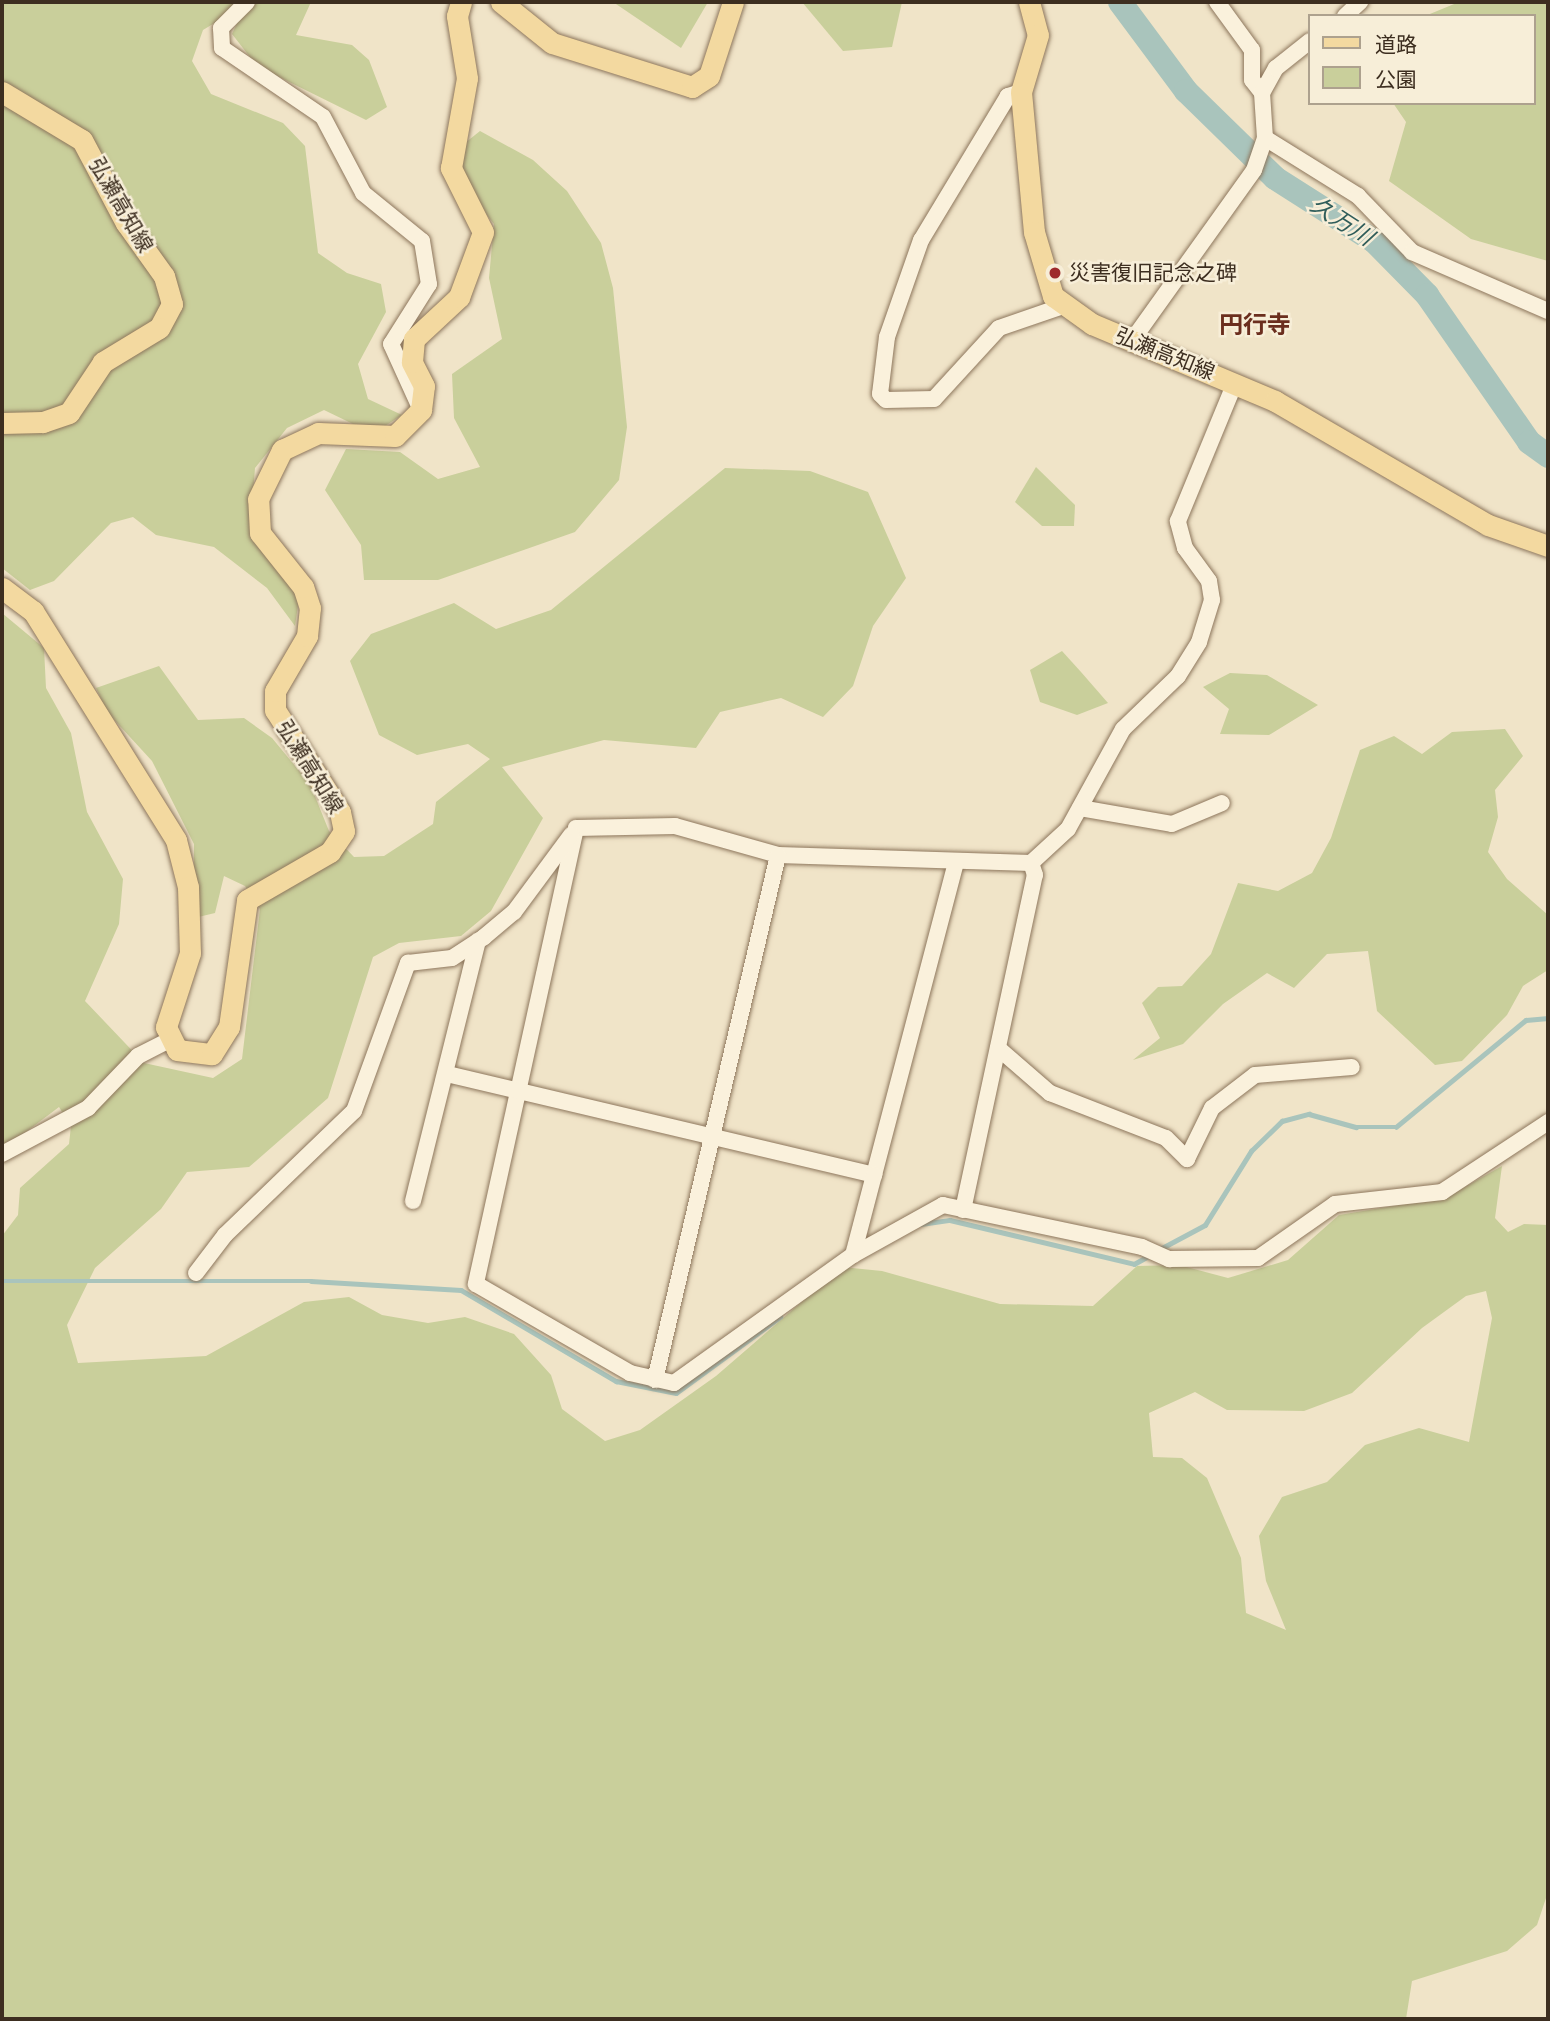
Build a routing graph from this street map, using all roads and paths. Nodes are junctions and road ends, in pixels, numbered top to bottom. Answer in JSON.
{"nodes":[{"id":1,"x":247,"y":2,"type":"edge"},
{"id":2,"x":461,"y":2,"type":"edge"},
{"id":3,"x":501,"y":2,"type":"edge"},
{"id":4,"x":733,"y":2,"type":"edge"},
{"id":5,"x":1029,"y":2,"type":"edge"},
{"id":6,"x":1217,"y":2,"type":"edge"},
{"id":7,"x":1360,"y":2,"type":"edge"},
{"id":8,"x":1347,"y":14,"type":"edge"},
{"id":9,"x":1308,"y":43,"type":"edge"},
{"id":10,"x":2,"y":92,"type":"edge"},
{"id":11,"x":1021,"y":92,"type":"junction"},
{"id":12,"x":1262,"y":93,"type":"junction"},
{"id":13,"x":1263,"y":146,"type":"junction"},
{"id":14,"x":1063,"y":306,"type":"junction"},
{"id":15,"x":1548,"y":311,"type":"edge"},
{"id":16,"x":1131,"y":342,"type":"junction"},
{"id":17,"x":1235,"y":383,"type":"junction"},
{"id":18,"x":421,"y":410,"type":"junction"},
{"id":19,"x":2,"y":423,"type":"edge"},
{"id":20,"x":1548,"y":546,"type":"edge"},
{"id":21,"x":2,"y":588,"type":"edge"},
{"id":22,"x":1222,"y":803,"type":"dead end"},
{"id":23,"x":1080,"y":808,"type":"junction"},
{"id":24,"x":576,"y":828,"type":"junction"},
{"id":25,"x":778,"y":855,"type":"junction"},
{"id":26,"x":956,"y":863,"type":"junction"},
{"id":27,"x":1031,"y":863,"type":"junction"},
{"id":28,"x":478,"y":941,"type":"junction"},
{"id":29,"x":170,"y":1040,"type":"junction"},
{"id":30,"x":998,"y":1048,"type":"junction"},
{"id":31,"x":1352,"y":1067,"type":"dead end"},
{"id":32,"x":447,"y":1073,"type":"junction"},
{"id":33,"x":517,"y":1090,"type":"junction"},
{"id":34,"x":1548,"y":1122,"type":"edge"},
{"id":35,"x":712,"y":1139,"type":"junction"},
{"id":36,"x":2,"y":1154,"type":"edge"},
{"id":37,"x":874,"y":1175,"type":"junction"},
{"id":38,"x":414,"y":1200,"type":"dead end"},
{"id":39,"x":963,"y":1210,"type":"junction"},
{"id":40,"x":853,"y":1255,"type":"junction"},
{"id":41,"x":196,"y":1273,"type":"dead end"},
{"id":42,"x":655,"y":1380,"type":"junction"}],
"edges":[{"from":1,"to":18,"type":"street"},
{"from":2,"to":18,"type":"main road"},
{"from":3,"to":4,"type":"main road"},
{"from":5,"to":11,"type":"main road","name":"弘瀬高知線"},
{"from":6,"to":12,"type":"street"},
{"from":7,"to":8,"type":"street"},
{"from":9,"to":12,"type":"street"},
{"from":10,"to":19,"type":"main road","name":"弘瀬高知線"},
{"from":11,"to":14,"type":"main road","name":"弘瀬高知線"},
{"from":11,"to":14,"type":"street"},
{"from":12,"to":13,"type":"street"},
{"from":13,"to":15,"type":"street"},
{"from":13,"to":16,"type":"street"},
{"from":14,"to":16,"type":"main road","name":"弘瀬高知線"},
{"from":16,"to":17,"type":"main road","name":"弘瀬高知線"},
{"from":17,"to":20,"type":"main road","name":"弘瀬高知線"},
{"from":17,"to":23,"type":"street"},
{"from":18,"to":29,"type":"main road","name":"弘瀬高知線"},
{"from":21,"to":29,"type":"main road"},
{"from":22,"to":23,"type":"street"},
{"from":23,"to":27,"type":"street"},
{"from":24,"to":25,"type":"street"},
{"from":24,"to":28,"type":"street"},
{"from":24,"to":33,"type":"street"},
{"from":25,"to":26,"type":"street"},
{"from":25,"to":35,"type":"street"},
{"from":26,"to":27,"type":"street"},
{"from":26,"to":37,"type":"street"},
{"from":27,"to":30,"type":"street"},
{"from":28,"to":32,"type":"street"},
{"from":28,"to":41,"type":"street"},
{"from":29,"to":36,"type":"street"},
{"from":30,"to":31,"type":"street"},
{"from":30,"to":39,"type":"street"},
{"from":32,"to":33,"type":"street"},
{"from":32,"to":38,"type":"street"},
{"from":33,"to":35,"type":"street"},
{"from":33,"to":42,"type":"street"},
{"from":34,"to":39,"type":"street"},
{"from":35,"to":37,"type":"street"},
{"from":35,"to":42,"type":"street"},
{"from":37,"to":40,"type":"street"},
{"from":39,"to":40,"type":"street"},
{"from":40,"to":42,"type":"street"}]}
